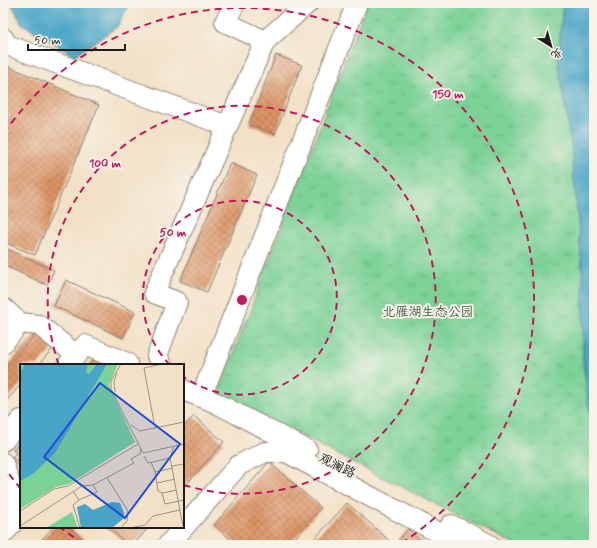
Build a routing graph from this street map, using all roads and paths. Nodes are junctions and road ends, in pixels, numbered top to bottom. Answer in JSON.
{"nodes":[{"id":1,"x":235,"y":3,"type":"edge"},
{"id":2,"x":308,"y":3,"type":"edge"},
{"id":3,"x":357,"y":3,"type":"edge"},
{"id":4,"x":3,"y":38,"type":"edge"},
{"id":5,"x":265,"y":41,"type":"junction"},
{"id":6,"x":227,"y":126,"type":"junction"},
{"id":7,"x":3,"y":308,"type":"edge"},
{"id":8,"x":20,"y":323,"type":"junction"},
{"id":9,"x":3,"y":342,"type":"edge"},
{"id":10,"x":71,"y":360,"type":"edge"},
{"id":11,"x":127,"y":363,"type":"dead end"},
{"id":12,"x":161,"y":364,"type":"edge"},
{"id":13,"x":192,"y":393,"type":"edge"},
{"id":14,"x":20,"y":421,"type":"edge"},
{"id":15,"x":3,"y":442,"type":"edge"},
{"id":16,"x":3,"y":463,"type":"edge"},
{"id":17,"x":20,"y":514,"type":"edge"},
{"id":18,"x":3,"y":534,"type":"edge"},
{"id":19,"x":180,"y":541,"type":"edge"},
{"id":20,"x":462,"y":545,"type":"edge"},
{"id":21,"x":490,"y":545,"type":"edge"}],
"edges":[{"from":1,"to":5,"type":"street"},
{"from":2,"to":5,"type":"street"},
{"from":3,"to":13,"type":"street"},
{"from":4,"to":6,"type":"street"},
{"from":5,"to":6,"type":"street"},
{"from":6,"to":12,"type":"street"},
{"from":7,"to":8,"type":"street"},
{"from":8,"to":9,"type":"street"},
{"from":8,"to":10,"type":"street"},
{"from":10,"to":11,"type":"street"},
{"from":13,"to":21,"type":"street","name":"观澜路"},
{"from":14,"to":15,"type":"street"},
{"from":16,"to":17,"type":"street"},
{"from":17,"to":18,"type":"street"},
{"from":19,"to":20,"type":"street"}]}
